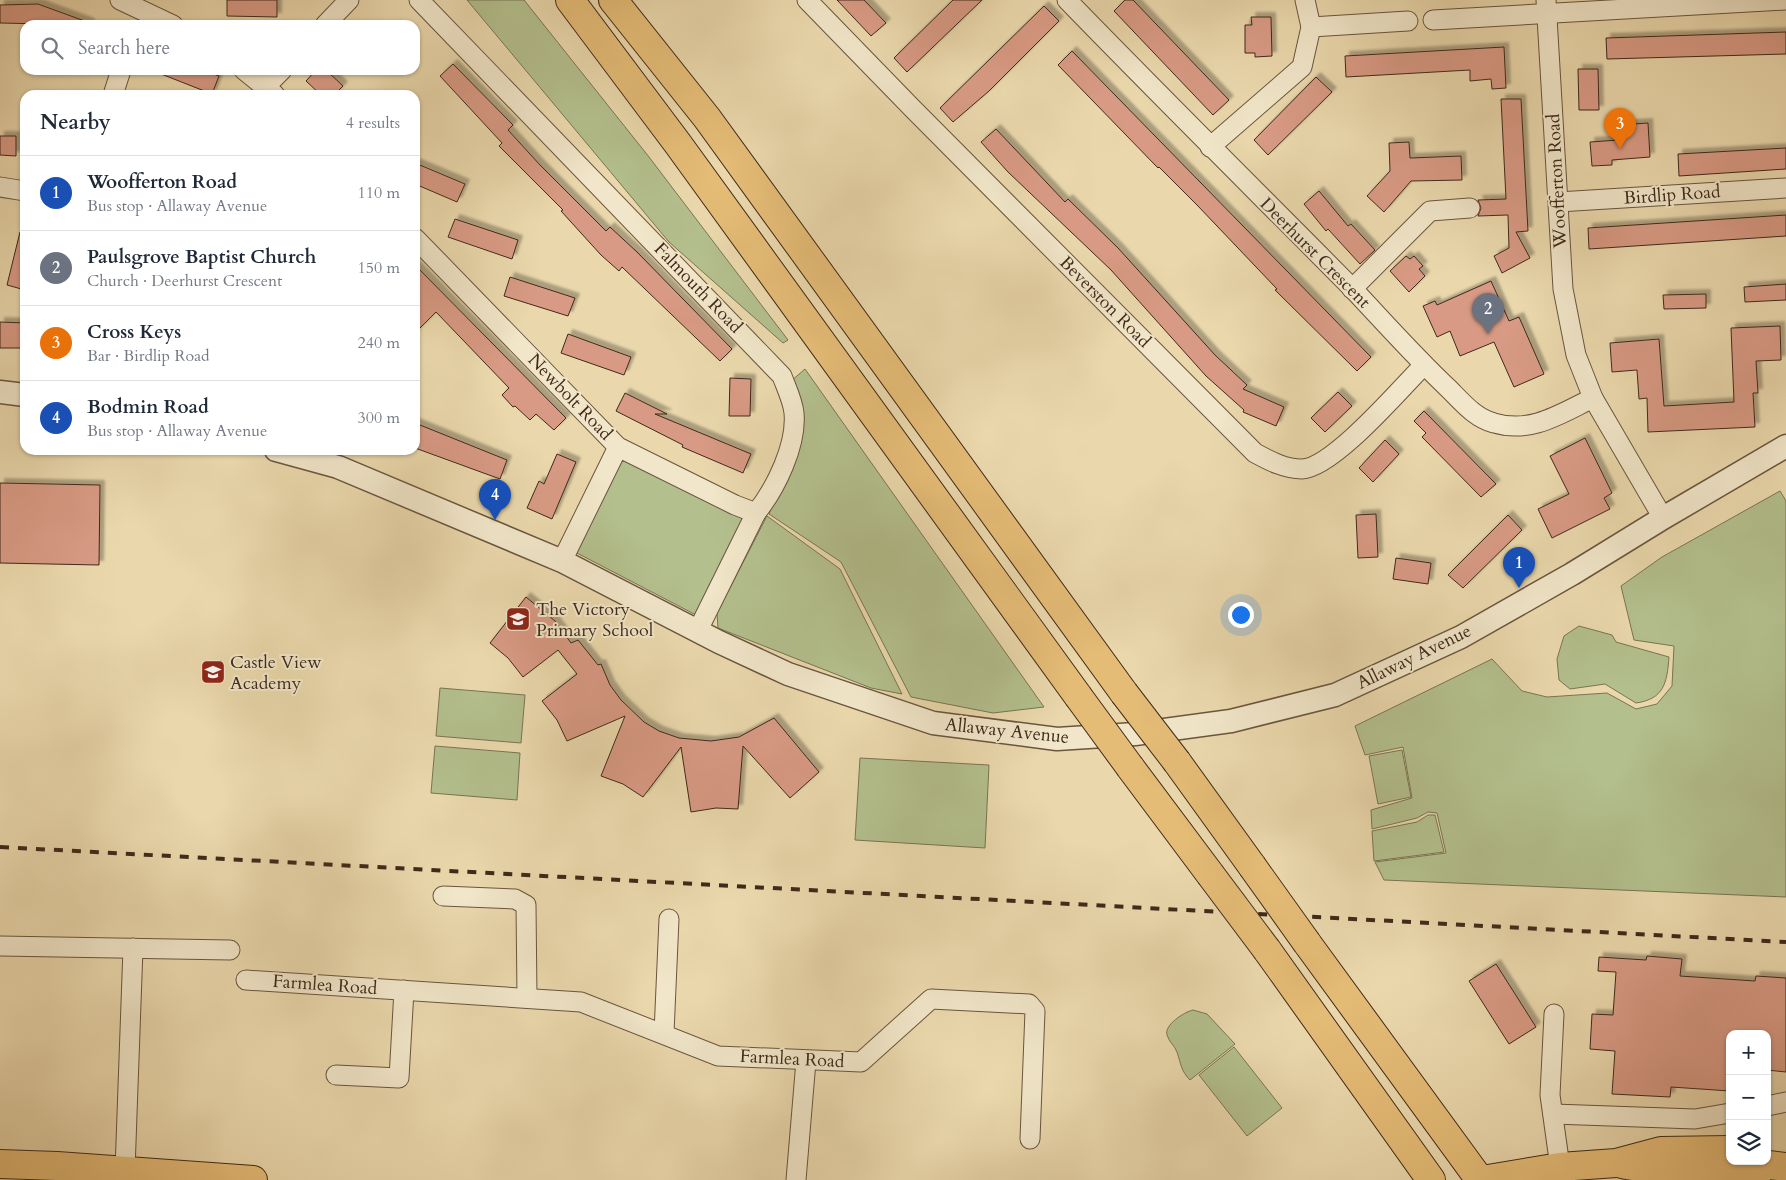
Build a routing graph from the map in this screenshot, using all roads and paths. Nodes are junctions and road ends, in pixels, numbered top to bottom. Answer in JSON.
{"nodes":[{"id":1,"x":120,"y":0,"type":"edge"},
{"id":2,"x":350,"y":0,"type":"edge"},
{"id":3,"x":419,"y":0,"type":"edge"},
{"id":4,"x":570,"y":0,"type":"edge"},
{"id":5,"x":613,"y":0,"type":"edge"},
{"id":6,"x":807,"y":0,"type":"edge"},
{"id":7,"x":1068,"y":0,"type":"edge"},
{"id":8,"x":1305,"y":0,"type":"edge"},
{"id":9,"x":1786,"y":0,"type":"edge"},
{"id":10,"x":1745,"y":1,"type":"edge"},
{"id":11,"x":1546,"y":7,"type":"edge"},
{"id":12,"x":139,"y":17,"type":"edge"},
{"id":13,"x":152,"y":20,"type":"edge"},
{"id":14,"x":330,"y":20,"type":"edge"},
{"id":15,"x":1433,"y":20,"type":"dead end"},
{"id":16,"x":1408,"y":21,"type":"dead end"},
{"id":17,"x":1311,"y":27,"type":"junction"},
{"id":18,"x":120,"y":75,"type":"edge"},
{"id":19,"x":251,"y":75,"type":"edge"},
{"id":20,"x":279,"y":75,"type":"edge"},
{"id":21,"x":115,"y":90,"type":"edge"},
{"id":22,"x":271,"y":90,"type":"edge"},
{"id":23,"x":1210,"y":147,"type":"junction"},
{"id":24,"x":0,"y":187,"type":"edge"},
{"id":25,"x":1786,"y":188,"type":"edge"},
{"id":26,"x":20,"y":190,"type":"edge"},
{"id":27,"x":1558,"y":202,"type":"junction"},
{"id":28,"x":1470,"y":208,"type":"dead end"},
{"id":29,"x":420,"y":243,"type":"edge"},
{"id":30,"x":1352,"y":289,"type":"junction"},
{"id":31,"x":1424,"y":365,"type":"junction"},
{"id":32,"x":0,"y":392,"type":"edge"},
{"id":33,"x":20,"y":394,"type":"edge"},
{"id":34,"x":1593,"y":398,"type":"junction"},
{"id":35,"x":1786,"y":446,"type":"edge"},
{"id":36,"x":618,"y":447,"type":"junction"},
{"id":37,"x":294,"y":455,"type":"edge"},
{"id":38,"x":756,"y":513,"type":"junction"},
{"id":39,"x":1663,"y":518,"type":"junction"},
{"id":40,"x":562,"y":561,"type":"junction"},
{"id":41,"x":698,"y":630,"type":"junction"},
{"id":42,"x":443,"y":896,"type":"dead end"},
{"id":43,"x":669,"y":919,"type":"dead end"},
{"id":44,"x":0,"y":946,"type":"edge"},
{"id":45,"x":133,"y":948,"type":"junction"},
{"id":46,"x":230,"y":950,"type":"dead end"},
{"id":47,"x":246,"y":980,"type":"dead end"},
{"id":48,"x":404,"y":990,"type":"junction"},
{"id":49,"x":527,"y":998,"type":"junction"},
{"id":50,"x":1554,"y":1014,"type":"dead end"},
{"id":51,"x":664,"y":1033,"type":"junction"},
{"id":52,"x":806,"y":1061,"type":"junction"},
{"id":53,"x":336,"y":1075,"type":"dead end"},
{"id":54,"x":1786,"y":1102,"type":"edge"},
{"id":55,"x":1771,"y":1105,"type":"edge"},
{"id":56,"x":1553,"y":1114,"type":"junction"},
{"id":57,"x":1726,"y":1114,"type":"edge"},
{"id":58,"x":1030,"y":1139,"type":"dead end"},
{"id":59,"x":1726,"y":1150,"type":"edge"},
{"id":60,"x":1677,"y":1151,"type":"junction"},
{"id":61,"x":1771,"y":1153,"type":"edge"},
{"id":62,"x":1786,"y":1155,"type":"edge"},
{"id":63,"x":1616,"y":1163,"type":"junction"},
{"id":64,"x":0,"y":1164,"type":"edge"},
{"id":65,"x":1560,"y":1167,"type":"junction"},
{"id":66,"x":1786,"y":1167,"type":"edge"},
{"id":67,"x":125,"y":1170,"type":"junction"},
{"id":68,"x":1741,"y":1172,"type":"edge"},
{"id":69,"x":253,"y":1180,"type":"edge"},
{"id":70,"x":796,"y":1180,"type":"edge"},
{"id":71,"x":1431,"y":1180,"type":"edge"},
{"id":72,"x":1481,"y":1180,"type":"edge"}],
"edges":[{"from":1,"to":12,"type":"street"},
{"from":2,"to":14,"type":"street"},
{"from":3,"to":38,"type":"street","name":"Falmouth Road"},
{"from":4,"to":71,"type":"main road","bridge":true},
{"from":5,"to":72,"type":"main road","bridge":true},
{"from":6,"to":31,"type":"street","name":"Beverston Road"},
{"from":7,"to":23,"type":"street","name":"Deerhurst Crescent"},
{"from":8,"to":17,"type":"street"},
{"from":9,"to":10,"type":"street"},
{"from":10,"to":11,"type":"street"},
{"from":11,"to":15,"type":"street"},
{"from":11,"to":27,"type":"street","name":"Woofferton Road"},
{"from":12,"to":13,"type":"street"},
{"from":16,"to":17,"type":"street"},
{"from":17,"to":23,"type":"street"},
{"from":18,"to":21,"type":"street"},
{"from":19,"to":22,"type":"street"},
{"from":20,"to":22,"type":"street"},
{"from":23,"to":30,"type":"street","name":"Deerhurst Crescent"},
{"from":24,"to":26,"type":"street"},
{"from":25,"to":27,"type":"street","name":"Birdlip Road"},
{"from":27,"to":34,"type":"street","name":"Woofferton Road"},
{"from":28,"to":30,"type":"street"},
{"from":29,"to":36,"type":"street","name":"Newbolt Road"},
{"from":30,"to":31,"type":"street","name":"Deerhurst Crescent"},
{"from":31,"to":34,"type":"street","name":"Deerhurst Crescent"},
{"from":32,"to":33,"type":"street"},
{"from":34,"to":39,"type":"street","name":"Woofferton Road"},
{"from":35,"to":39,"type":"street","name":"Allaway Avenue"},
{"from":36,"to":38,"type":"street","name":"Newbolt Road"},
{"from":36,"to":40,"type":"street"},
{"from":37,"to":40,"type":"street","name":"Allaway Avenue"},
{"from":38,"to":41,"type":"street","name":"Falmouth Road"},
{"from":39,"to":41,"type":"street","name":"Allaway Avenue"},
{"from":40,"to":41,"type":"street","name":"Allaway Avenue"},
{"from":42,"to":49,"type":"street"},
{"from":43,"to":51,"type":"street"},
{"from":44,"to":45,"type":"street"},
{"from":45,"to":46,"type":"street"},
{"from":45,"to":67,"type":"street"},
{"from":47,"to":48,"type":"street","name":"Farmlea Road"},
{"from":48,"to":49,"type":"street","name":"Farmlea Road"},
{"from":48,"to":53,"type":"street"},
{"from":49,"to":51,"type":"street","name":"Farmlea Road"},
{"from":50,"to":56,"type":"street"},
{"from":51,"to":52,"type":"street","name":"Farmlea Road"},
{"from":52,"to":58,"type":"street","name":"Farmlea Road"},
{"from":52,"to":70,"type":"street"},
{"from":54,"to":55,"type":"street"},
{"from":56,"to":57,"type":"street"},
{"from":56,"to":65,"type":"street"},
{"from":59,"to":60,"type":"main road"},
{"from":60,"to":63,"type":"main road"},
{"from":60,"to":68,"type":"main road"},
{"from":61,"to":62,"type":"main road"},
{"from":63,"to":65,"type":"main road"},
{"from":63,"to":68,"type":"main road"},
{"from":64,"to":67,"type":"main road"},
{"from":65,"to":72,"type":"main road"},
{"from":66,"to":68,"type":"main road"},
{"from":67,"to":69,"type":"main road"}]}
